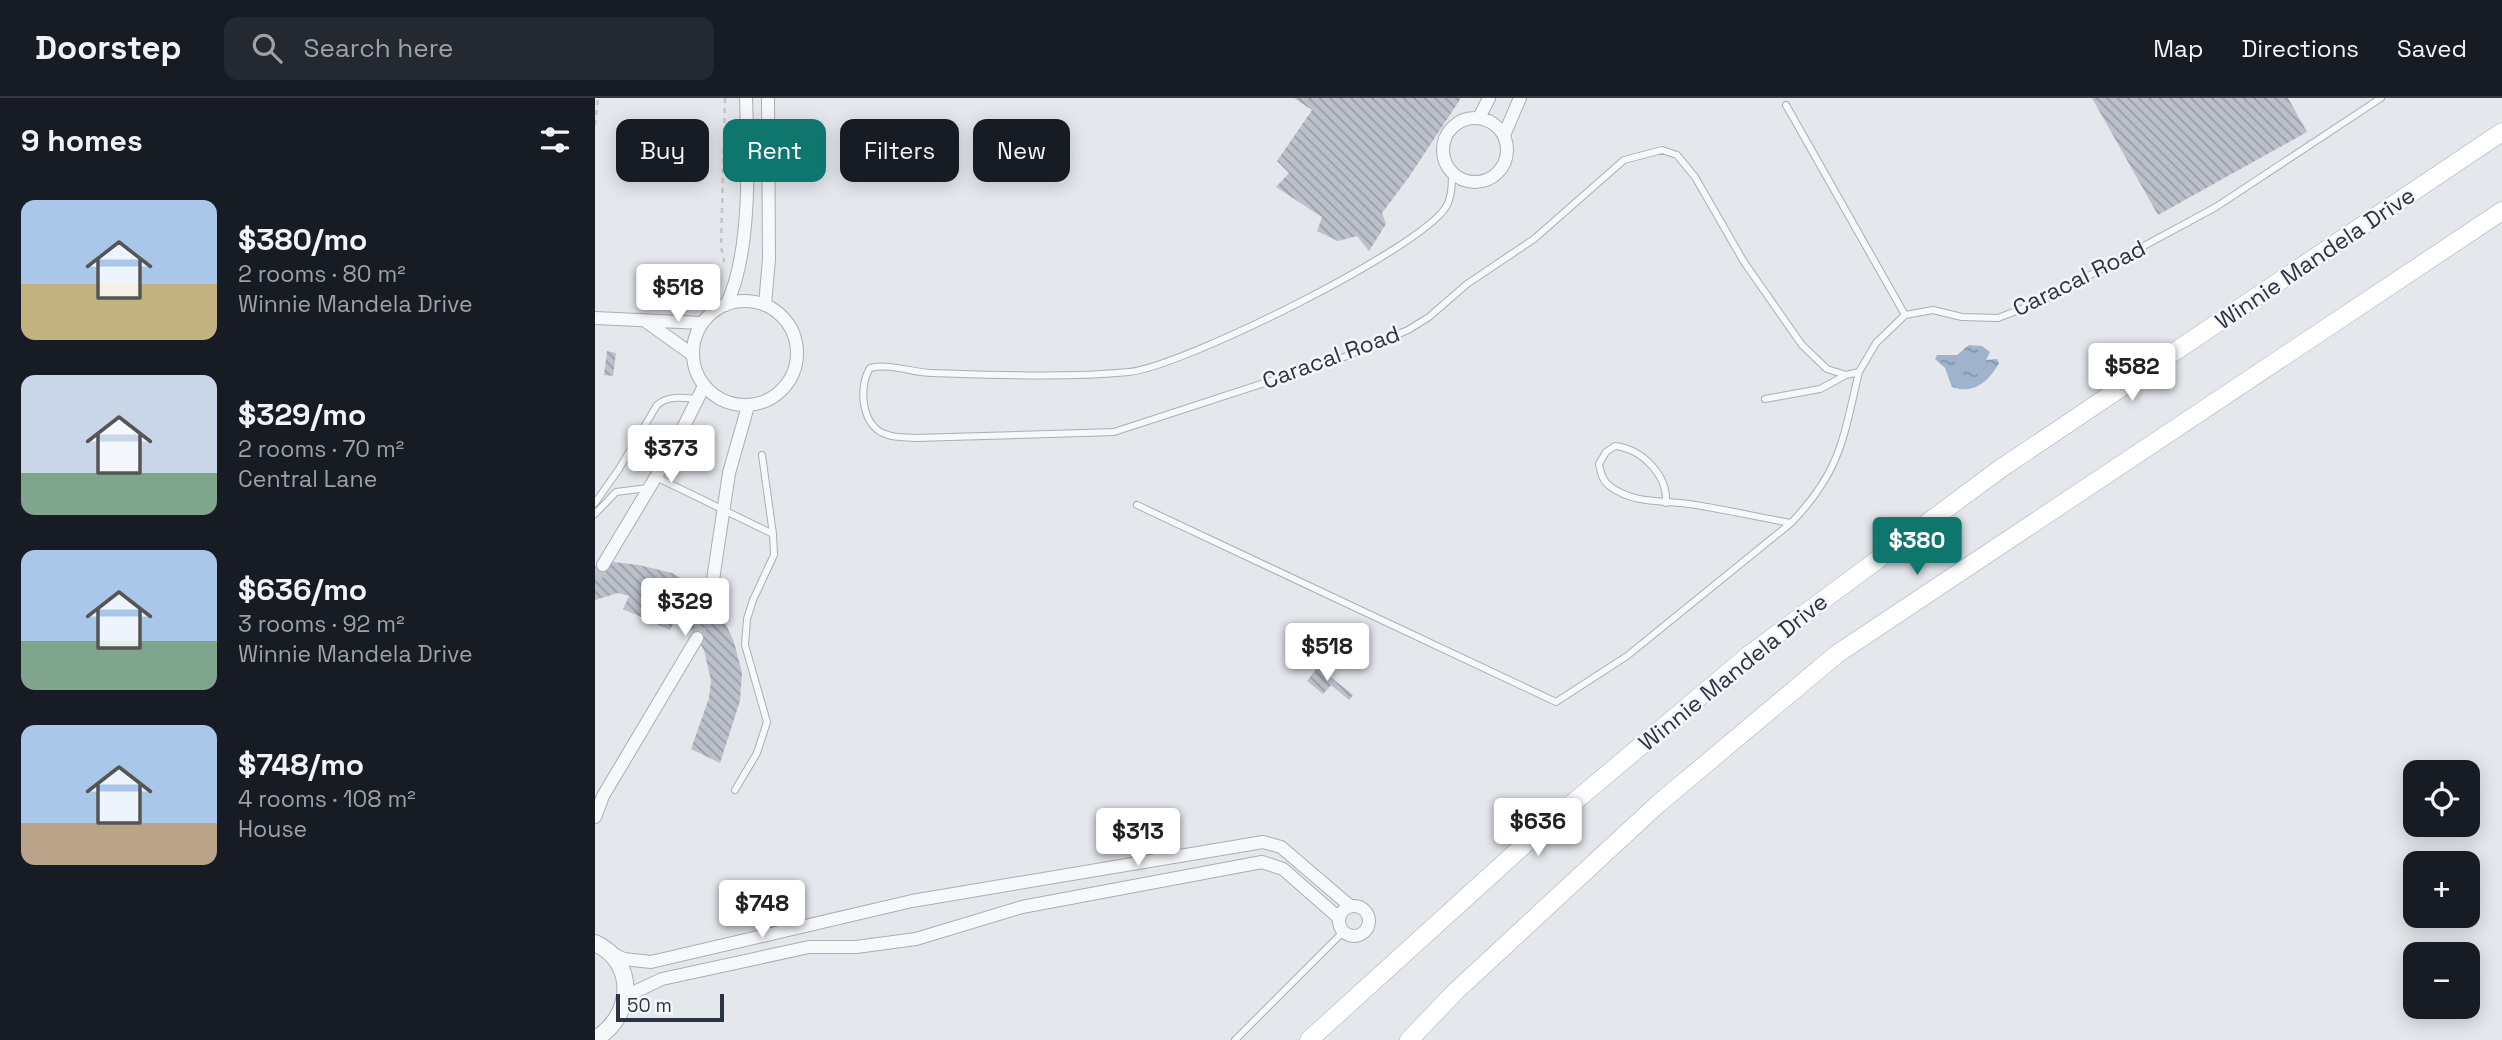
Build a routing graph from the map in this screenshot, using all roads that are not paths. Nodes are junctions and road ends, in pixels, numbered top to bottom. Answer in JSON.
{"nodes":[{"id":1,"x":746,"y":98,"type":"edge"},
{"id":2,"x":768,"y":98,"type":"edge"},
{"id":3,"x":1489,"y":98,"type":"edge"},
{"id":4,"x":1520,"y":98,"type":"edge"},
{"id":5,"x":2381,"y":98,"type":"edge"},
{"id":6,"x":1786,"y":105,"type":"dead end"},
{"id":7,"x":1479,"y":118,"type":"junction"},
{"id":8,"x":2502,"y":132,"type":"edge"},
{"id":9,"x":1504,"y":135,"type":"junction"},
{"id":10,"x":1452,"y":171,"type":"junction"},
{"id":11,"x":2502,"y":211,"type":"edge"},
{"id":12,"x":726,"y":304,"type":"junction"},
{"id":13,"x":765,"y":305,"type":"junction"},
{"id":14,"x":1905,"y":315,"type":"junction"},
{"id":15,"x":595,"y":317,"type":"edge"},
{"id":16,"x":644,"y":320,"type":"junction"},
{"id":17,"x":702,"y":323,"type":"junction"},
{"id":18,"x":693,"y":355,"type":"junction"},
{"id":19,"x":1859,"y":372,"type":"junction"},
{"id":20,"x":1846,"y":375,"type":"junction"},
{"id":21,"x":704,"y":386,"type":"junction"},
{"id":22,"x":697,"y":399,"type":"junction"},
{"id":23,"x":1765,"y":399,"type":"dead end"},
{"id":24,"x":748,"y":406,"type":"junction"},
{"id":25,"x":762,"y":455,"type":"dead end"},
{"id":26,"x":653,"y":483,"type":"junction"},
{"id":27,"x":595,"y":503,"type":"edge"},
{"id":28,"x":1666,"y":503,"type":"junction"},
{"id":29,"x":1137,"y":505,"type":"dead end"},
{"id":30,"x":723,"y":510,"type":"junction"},
{"id":31,"x":595,"y":514,"type":"edge"},
{"id":32,"x":1791,"y":523,"type":"junction"},
{"id":33,"x":773,"y":534,"type":"junction"},
{"id":34,"x":603,"y":565,"type":"tunnel mouth"},
{"id":35,"x":710,"y":600,"type":"tunnel mouth"},
{"id":36,"x":697,"y":638,"type":"tunnel mouth"},
{"id":37,"x":735,"y":790,"type":"dead end"},
{"id":38,"x":595,"y":817,"type":"edge"},
{"id":39,"x":1350,"y":906,"type":"junction"},
{"id":40,"x":1339,"y":918,"type":"junction"},
{"id":41,"x":1343,"y":932,"type":"junction"},
{"id":42,"x":761,"y":936,"type":"junction"},
{"id":43,"x":595,"y":943,"type":"edge"},
{"id":44,"x":610,"y":953,"type":"junction"},
{"id":45,"x":766,"y":957,"type":"junction"},
{"id":46,"x":626,"y":996,"type":"junction"},
{"id":47,"x":606,"y":1036,"type":"edge"},
{"id":48,"x":1235,"y":1040,"type":"edge"},
{"id":49,"x":1309,"y":1040,"type":"edge"},
{"id":50,"x":1409,"y":1040,"type":"edge"}],
"edges":[{"from":1,"to":12,"type":"street"},
{"from":2,"to":13,"type":"street"},
{"from":3,"to":7,"type":"street"},
{"from":4,"to":9,"type":"street"},
{"from":5,"to":14,"type":"lane","name":"Caracal Road"},
{"from":6,"to":14,"type":"lane"},
{"from":7,"to":9,"type":"street"},
{"from":7,"to":10,"type":"street"},
{"from":8,"to":49,"type":"main road","name":"Winnie Mandela Drive"},
{"from":9,"to":10,"type":"street"},
{"from":10,"to":20,"type":"lane","name":"Caracal Road"},
{"from":11,"to":50,"type":"main road"},
{"from":12,"to":13,"type":"street"},
{"from":12,"to":17,"type":"street"},
{"from":13,"to":24,"type":"street"},
{"from":14,"to":19,"type":"lane"},
{"from":15,"to":16,"type":"street"},
{"from":16,"to":17,"type":"street"},
{"from":16,"to":18,"type":"street"},
{"from":17,"to":18,"type":"street"},
{"from":18,"to":21,"type":"street"},
{"from":19,"to":20,"type":"lane"},
{"from":19,"to":32,"type":"lane"},
{"from":20,"to":23,"type":"lane"},
{"from":21,"to":22,"type":"street"},
{"from":21,"to":24,"type":"street"},
{"from":22,"to":26,"type":"street"},
{"from":22,"to":27,"type":"lane"},
{"from":24,"to":30,"type":"street"},
{"from":25,"to":33,"type":"lane"},
{"from":26,"to":30,"type":"lane"},
{"from":26,"to":31,"type":"lane"},
{"from":26,"to":34,"type":"street"},
{"from":28,"to":28,"type":"lane"},
{"from":28,"to":32,"type":"lane"},
{"from":29,"to":32,"type":"lane"},
{"from":30,"to":33,"type":"lane"},
{"from":30,"to":35,"type":"street"},
{"from":33,"to":37,"type":"lane"},
{"from":36,"to":38,"type":"street"},
{"from":39,"to":40,"type":"street"},
{"from":39,"to":41,"type":"street"},
{"from":39,"to":42,"type":"street"},
{"from":40,"to":41,"type":"street"},
{"from":40,"to":45,"type":"street"},
{"from":41,"to":48,"type":"lane"},
{"from":42,"to":44,"type":"street"},
{"from":42,"to":45,"type":"street"},
{"from":43,"to":44,"type":"street"},
{"from":44,"to":46,"type":"street"},
{"from":45,"to":46,"type":"street"},
{"from":46,"to":47,"type":"street"}]}
